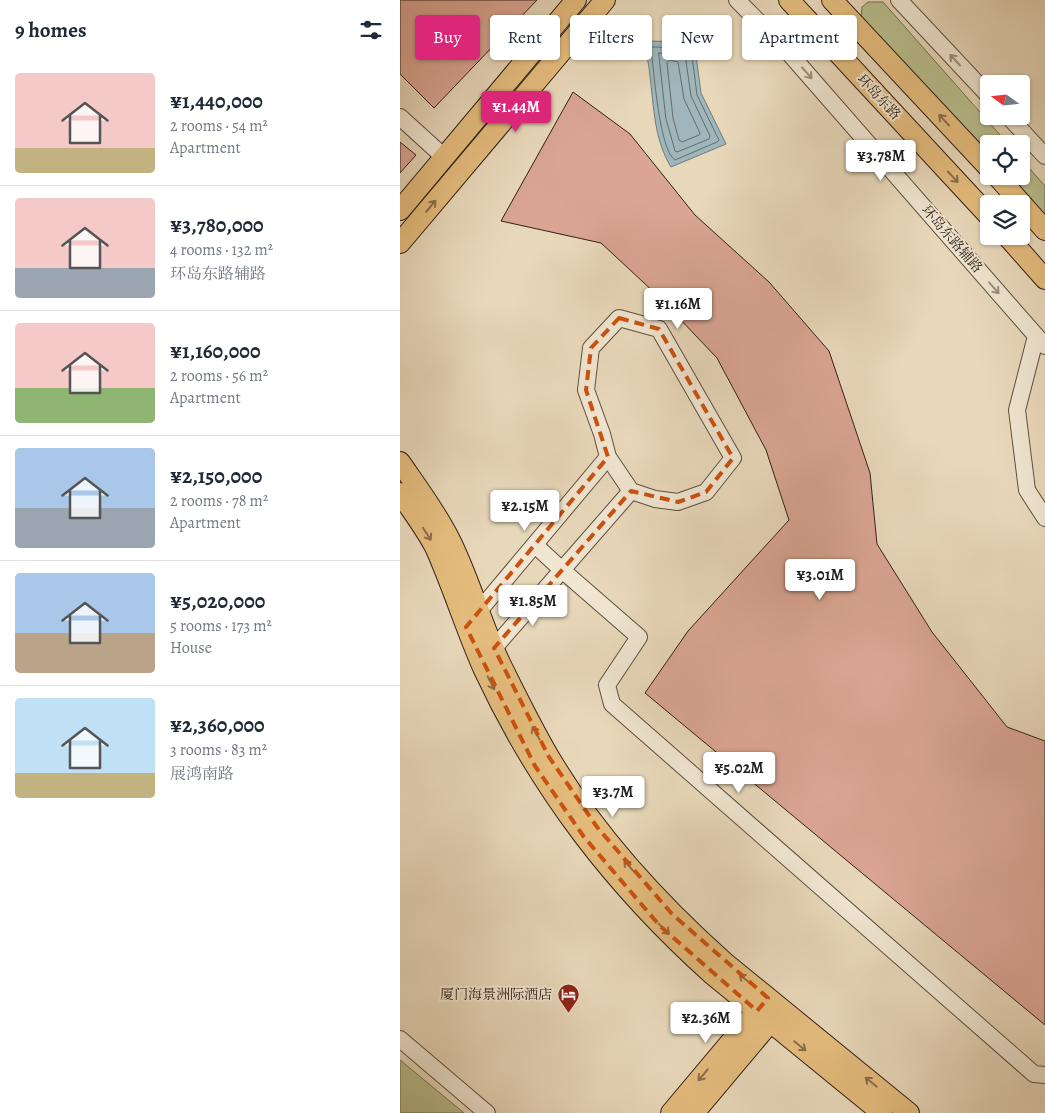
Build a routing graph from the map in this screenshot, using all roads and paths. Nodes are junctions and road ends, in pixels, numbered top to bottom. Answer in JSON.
{"nodes":[{"id":1,"x":576,"y":0,"type":"edge"},
{"id":2,"x":605,"y":0,"type":"edge"},
{"id":3,"x":737,"y":0,"type":"edge"},
{"id":4,"x":789,"y":0,"type":"edge"},
{"id":5,"x":832,"y":0,"type":"edge"},
{"id":6,"x":899,"y":0,"type":"edge"},
{"id":7,"x":980,"y":86,"type":"edge"},
{"id":8,"x":400,"y":118,"type":"edge"},
{"id":9,"x":1016,"y":125,"type":"edge"},
{"id":10,"x":1045,"y":156,"type":"edge"},
{"id":11,"x":444,"y":157,"type":"junction"},
{"id":12,"x":980,"y":158,"type":"edge"},
{"id":13,"x":1004,"y":185,"type":"edge"},
{"id":14,"x":980,"y":206,"type":"edge"},
{"id":15,"x":400,"y":210,"type":"edge"},
{"id":16,"x":1045,"y":230,"type":"edge"},
{"id":17,"x":400,"y":243,"type":"edge"},
{"id":18,"x":1015,"y":245,"type":"edge"},
{"id":19,"x":1045,"y":279,"type":"edge"},
{"id":20,"x":1041,"y":341,"type":"edge"},
{"id":21,"x":608,"y":457,"type":"junction"},
{"id":22,"x":400,"y":462,"type":"edge"},
{"id":23,"x":631,"y":491,"type":"junction"},
{"id":24,"x":400,"y":493,"type":"edge"},
{"id":25,"x":1045,"y":518,"type":"edge"},
{"id":26,"x":535,"y":545,"type":"junction"},
{"id":27,"x":562,"y":570,"type":"junction"},
{"id":28,"x":472,"y":619,"type":"junction"},
{"id":29,"x":487,"y":655,"type":"junction"},
{"id":30,"x":769,"y":1010,"type":"junction"},
{"id":31,"x":400,"y":1039,"type":"edge"},
{"id":32,"x":1045,"y":1075,"type":"edge"},
{"id":33,"x":487,"y":1113,"type":"edge"},
{"id":34,"x":671,"y":1113,"type":"edge"},
{"id":35,"x":694,"y":1113,"type":"edge"},
{"id":36,"x":882,"y":1113,"type":"edge"},
{"id":37,"x":909,"y":1113,"type":"edge"}],
"edges":[{"from":1,"to":11,"type":"main road"},
{"from":17,"to":2,"type":"main road","one_way":true},
{"from":3,"to":20,"type":"street","name":"环岛东路辅路","one_way":true},
{"from":4,"to":14,"type":"main road","name":"环岛东路","one_way":true},
{"from":12,"to":5,"type":"main road","one_way":true},
{"from":7,"to":6,"type":"street","one_way":true},
{"from":8,"to":11,"type":"street"},
{"from":9,"to":10,"type":"street"},
{"from":11,"to":15,"type":"main road"},
{"from":13,"to":16,"type":"main road"},
{"from":18,"to":19,"type":"main road"},
{"from":20,"to":25,"type":"street"},
{"from":21,"to":23,"type":"street"},
{"from":21,"to":23,"type":"street"},
{"from":21,"to":26,"type":"street"},
{"from":22,"to":28,"type":"main road"},
{"from":23,"to":27,"type":"street"},
{"from":24,"to":28,"type":"main road","one_way":true},
{"from":26,"to":27,"type":"street"},
{"from":26,"to":28,"type":"street"},
{"from":27,"to":29,"type":"street"},
{"from":27,"to":32,"type":"street"},
{"from":28,"to":29,"type":"main road"},
{"from":29,"to":30,"type":"main road"},
{"from":30,"to":34,"type":"main road","one_way":true},
{"from":30,"to":35,"type":"main road"},
{"from":30,"to":36,"type":"main road","one_way":true},
{"from":37,"to":30,"type":"main road","one_way":true},
{"from":31,"to":33,"type":"street"}]}
